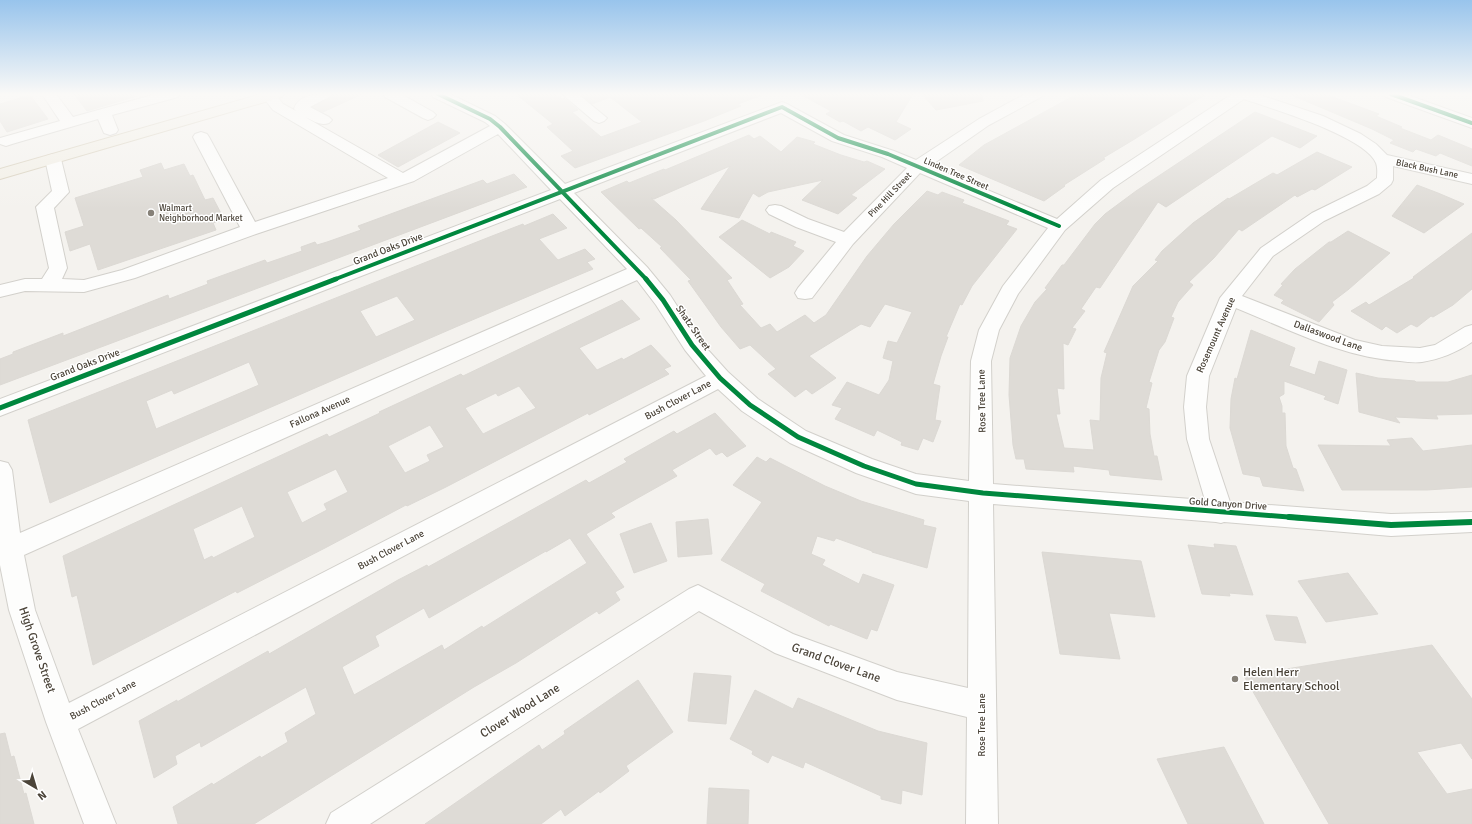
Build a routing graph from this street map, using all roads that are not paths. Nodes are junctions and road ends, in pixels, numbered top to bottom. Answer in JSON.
{"nodes":[{"id":1,"x":36,"y":132,"type":"edge"},
{"id":2,"x":101,"y":132,"type":"edge"},
{"id":3,"x":108,"y":132,"type":"edge"},
{"id":4,"x":144,"y":132,"type":"edge"},
{"id":5,"x":321,"y":132,"type":"edge"},
{"id":6,"x":490,"y":132,"type":"edge"},
{"id":7,"x":505,"y":132,"type":"edge"},
{"id":8,"x":718,"y":132,"type":"edge"},
{"id":9,"x":828,"y":132,"type":"edge"},
{"id":10,"x":968,"y":132,"type":"edge"},
{"id":11,"x":1185,"y":132,"type":"edge"},
{"id":12,"x":1347,"y":132,"type":"edge"},
{"id":13,"x":200,"y":137,"type":"dead end"},
{"id":14,"x":6,"y":141,"type":"dead end"},
{"id":15,"x":53,"y":159,"type":"junction"},
{"id":16,"x":1382,"y":159,"type":"junction"},
{"id":17,"x":0,"y":161,"type":"edge"},
{"id":18,"x":918,"y":166,"type":"junction"},
{"id":19,"x":0,"y":174,"type":"edge"},
{"id":20,"x":401,"y":179,"type":"junction"},
{"id":21,"x":1472,"y":179,"type":"edge"},
{"id":22,"x":563,"y":192,"type":"junction"},
{"id":23,"x":775,"y":210,"type":"dead end"},
{"id":24,"x":1059,"y":226,"type":"junction"},
{"id":25,"x":250,"y":230,"type":"junction"},
{"id":26,"x":846,"y":240,"type":"junction"},
{"id":27,"x":640,"y":271,"type":"junction"},
{"id":28,"x":48,"y":285,"type":"junction"},
{"id":29,"x":0,"y":291,"type":"edge"},
{"id":30,"x":805,"y":293,"type":"dead end"},
{"id":31,"x":1230,"y":298,"type":"junction"},
{"id":32,"x":1472,"y":332,"type":"edge"},
{"id":33,"x":720,"y":378,"type":"junction"},
{"id":34,"x":0,"y":408,"type":"edge"},
{"id":35,"x":0,"y":470,"type":"edge"},
{"id":36,"x":983,"y":493,"type":"junction"},
{"id":37,"x":1221,"y":513,"type":"junction"},
{"id":38,"x":1472,"y":522,"type":"edge"},
{"id":39,"x":5,"y":552,"type":"edge"},
{"id":40,"x":698,"y":597,"type":"joint"},
{"id":41,"x":982,"y":706,"type":"junction"},
{"id":42,"x":61,"y":722,"type":"junction"},
{"id":43,"x":100,"y":824,"type":"edge"},
{"id":44,"x":342,"y":824,"type":"edge"},
{"id":45,"x":982,"y":824,"type":"edge"}],
"edges":[{"from":1,"to":14,"type":"street"},
{"from":2,"to":17,"type":"main road"},
{"from":3,"to":15,"type":"main road"},
{"from":4,"to":15,"type":"main road"},
{"from":5,"to":20,"type":"street"},
{"from":6,"to":20,"type":"street"},
{"from":7,"to":22,"type":"street","name":"Shatz Street"},
{"from":8,"to":22,"type":"street","name":"Grand Oaks Drive"},
{"from":9,"to":18,"type":"street","name":"Linden Tree Street"},
{"from":10,"to":18,"type":"street","name":"Pine Hill Street"},
{"from":11,"to":24,"type":"street","name":"Rose Tree Lane"},
{"from":12,"to":16,"type":"street"},
{"from":13,"to":25,"type":"street"},
{"from":15,"to":19,"type":"main road"},
{"from":15,"to":28,"type":"street"},
{"from":16,"to":21,"type":"street","name":"Black Bush Lane"},
{"from":16,"to":31,"type":"street","name":"Rosemount Avenue"},
{"from":18,"to":24,"type":"street","name":"Linden Tree Street"},
{"from":18,"to":26,"type":"street","name":"Pine Hill Street"},
{"from":20,"to":25,"type":"street"},
{"from":22,"to":27,"type":"street","name":"Shatz Street"},
{"from":22,"to":34,"type":"street","name":"Grand Oaks Drive"},
{"from":23,"to":26,"type":"street"},
{"from":24,"to":36,"type":"street","name":"Rose Tree Lane"},
{"from":25,"to":28,"type":"street"},
{"from":26,"to":30,"type":"street","name":"Pine Hill Street"},
{"from":27,"to":33,"type":"street","name":"Shatz Street"},
{"from":27,"to":39,"type":"street","name":"Fallona Avenue"},
{"from":28,"to":29,"type":"street"},
{"from":31,"to":32,"type":"street","name":"Dallaswood Lane"},
{"from":31,"to":37,"type":"street","name":"Rosemount Avenue"},
{"from":33,"to":36,"type":"street","name":"Shatz Street"},
{"from":33,"to":42,"type":"street","name":"Bush Clover Lane"},
{"from":35,"to":39,"type":"street","name":"High Grove Street"},
{"from":36,"to":37,"type":"street","name":"Gold Canyon Drive"},
{"from":36,"to":41,"type":"street","name":"Rose Tree Lane"},
{"from":37,"to":38,"type":"street","name":"Gold Canyon Drive"},
{"from":39,"to":42,"type":"street","name":"High Grove Street"},
{"from":40,"to":41,"type":"street","name":"Grand Clover Lane"},
{"from":40,"to":44,"type":"street","name":"Clover Wood Lane"},
{"from":41,"to":45,"type":"street","name":"Rose Tree Lane"},
{"from":42,"to":43,"type":"street","name":"High Grove Street"}]}
